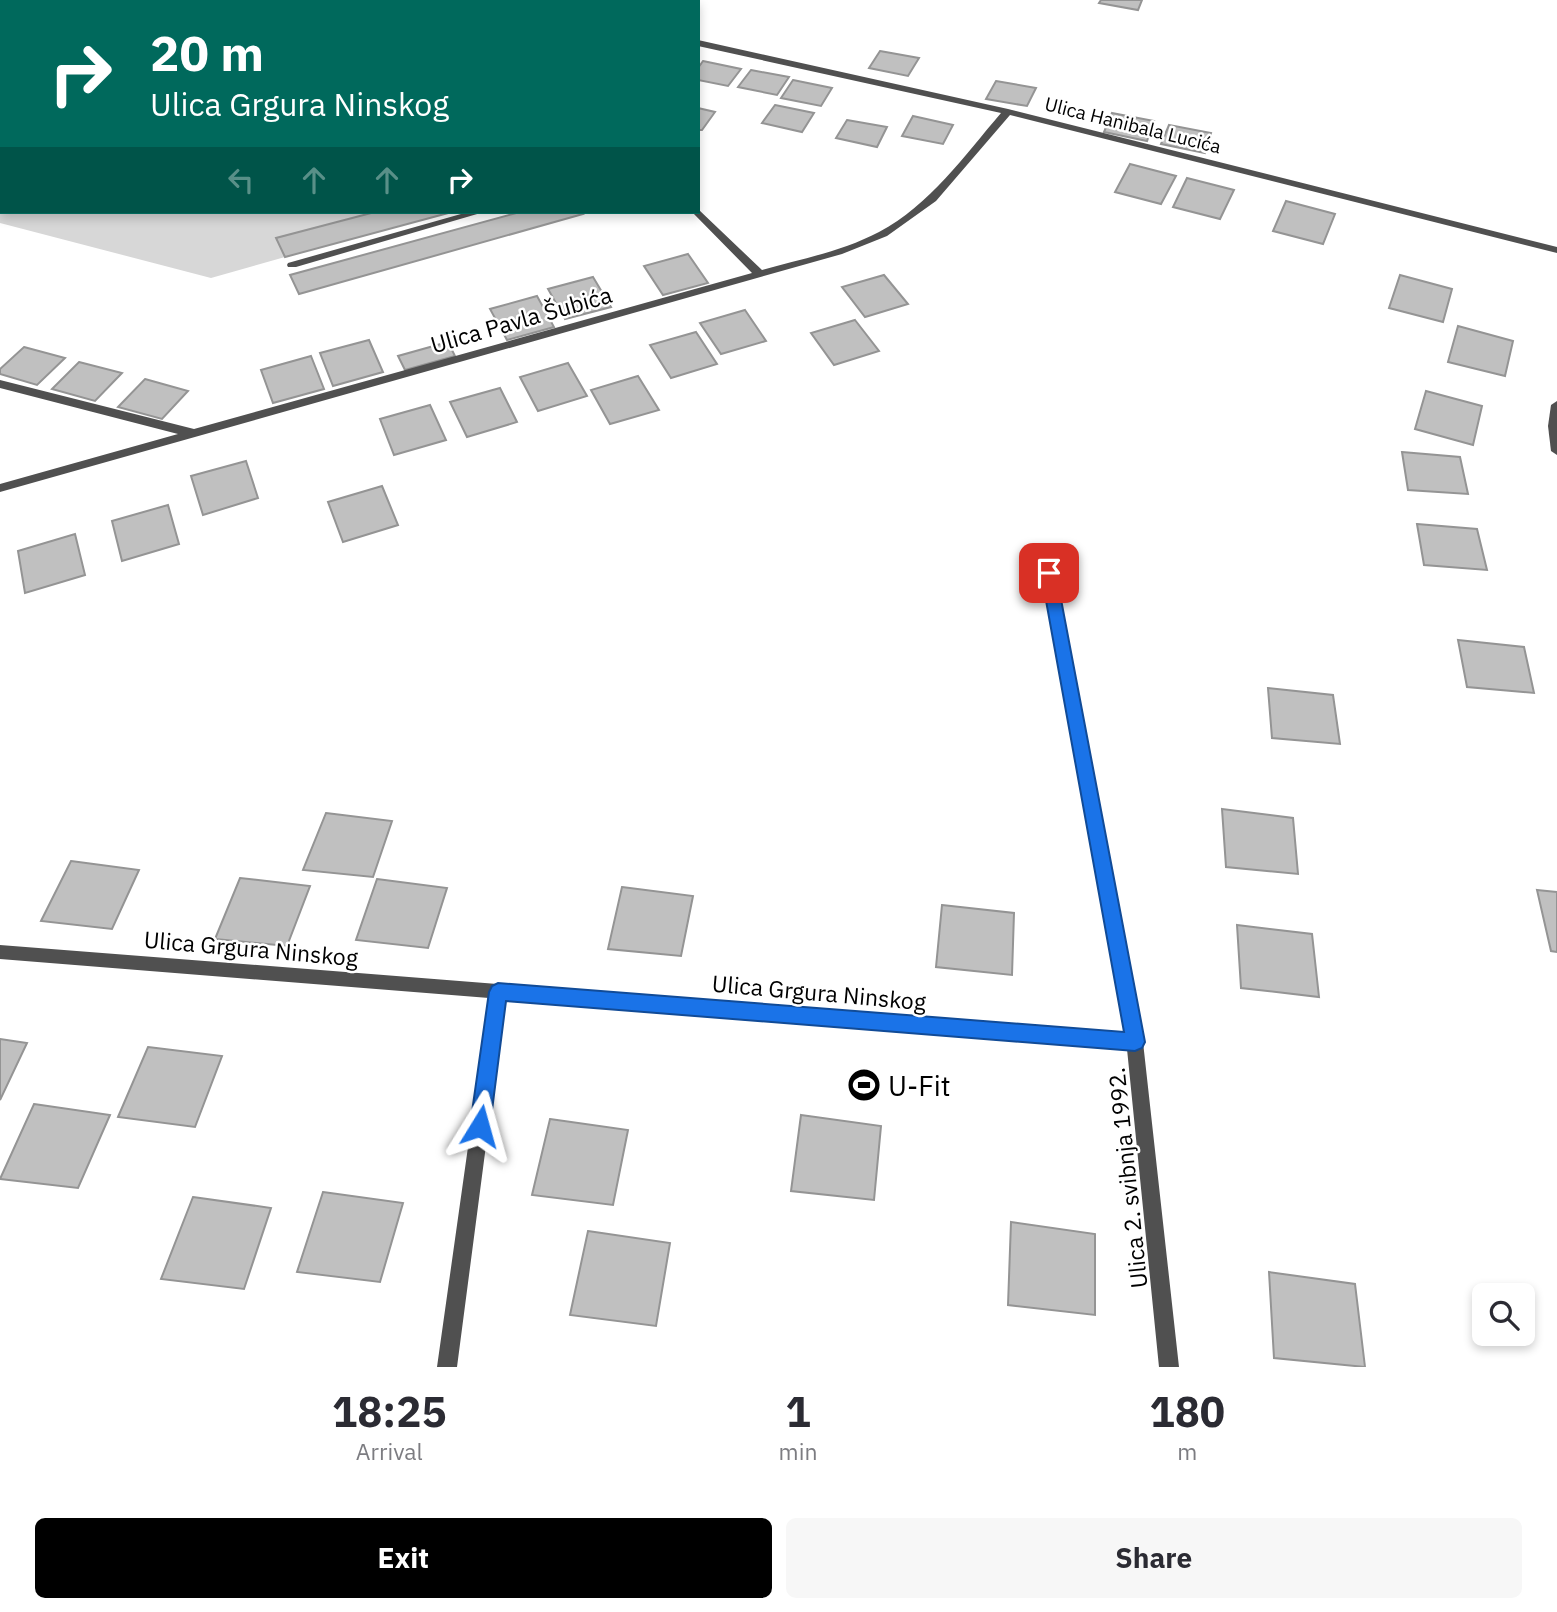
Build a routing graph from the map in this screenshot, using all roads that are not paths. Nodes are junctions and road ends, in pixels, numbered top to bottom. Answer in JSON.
{"nodes":[{"id":1,"x":700,"y":43,"type":"edge"},
{"id":2,"x":1008,"y":112,"type":"junction"},
{"id":3,"x":472,"y":214,"type":"edge"},
{"id":4,"x":699,"y":214,"type":"edge"},
{"id":5,"x":1557,"y":250,"type":"edge"},
{"id":6,"x":292,"y":265,"type":"dead end"},
{"id":7,"x":759,"y":273,"type":"junction"},
{"id":8,"x":0,"y":384,"type":"edge"},
{"id":9,"x":1557,"y":405,"type":"edge"},
{"id":10,"x":194,"y":433,"type":"junction"},
{"id":11,"x":1557,"y":451,"type":"edge"},
{"id":12,"x":0,"y":488,"type":"edge"},
{"id":13,"x":1049,"y":573,"type":"dead end"},
{"id":14,"x":0,"y":952,"type":"edge"},
{"id":15,"x":498,"y":992,"type":"junction"},
{"id":16,"x":1135,"y":1042,"type":"junction"},
{"id":17,"x":447,"y":1367,"type":"edge"},
{"id":18,"x":1169,"y":1367,"type":"edge"}],
"edges":[{"from":1,"to":2,"type":"street","name":"Ulica Hanibala Lucića"},
{"from":2,"to":5,"type":"street","name":"Ulica Hanibala Lucića"},
{"from":2,"to":7,"type":"street","name":"Ulica Pavla Šubića"},
{"from":3,"to":6,"type":"street"},
{"from":4,"to":7,"type":"street"},
{"from":7,"to":10,"type":"street","name":"Ulica Pavla Šubića"},
{"from":8,"to":10,"type":"street"},
{"from":9,"to":11,"type":"street"},
{"from":10,"to":12,"type":"street","name":"Ulica Pavla Šubića"},
{"from":13,"to":16,"type":"street","name":"Ulica 2. svibnja 1992."},
{"from":14,"to":15,"type":"street","name":"Ulica Grgura Ninskog"},
{"from":15,"to":16,"type":"street","name":"Ulica Grgura Ninskog"},
{"from":15,"to":17,"type":"street"},
{"from":16,"to":18,"type":"street","name":"Ulica 2. svibnja 1992."}]}
